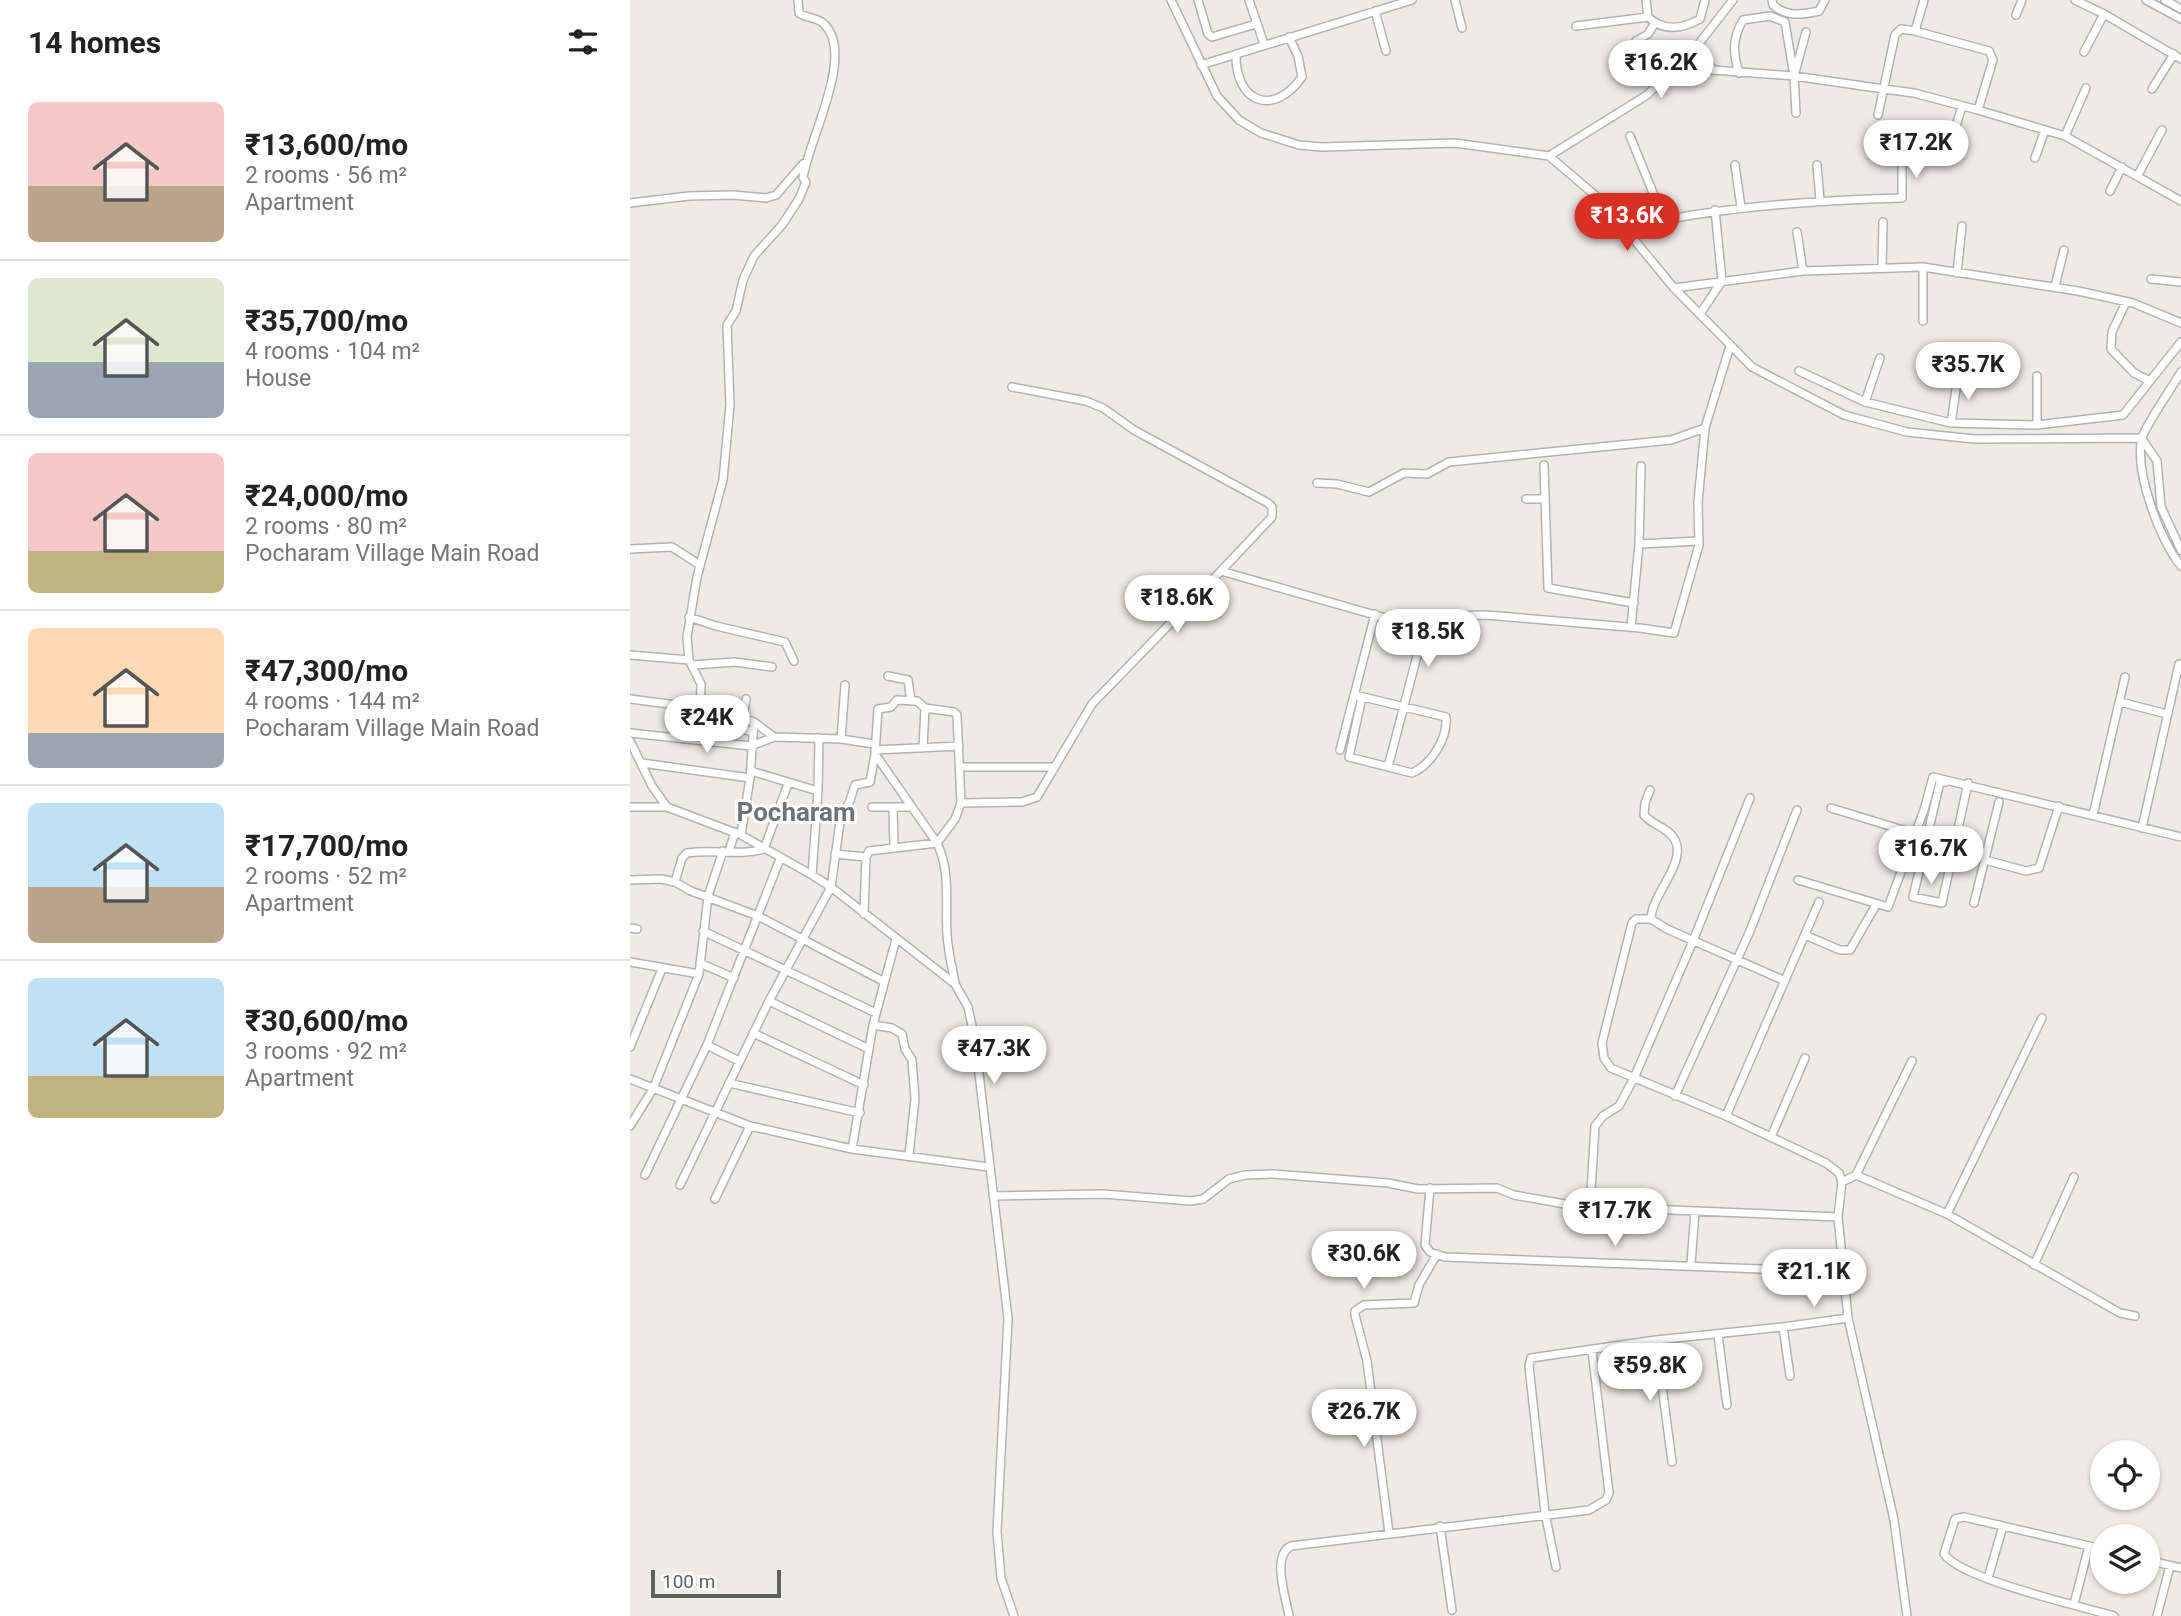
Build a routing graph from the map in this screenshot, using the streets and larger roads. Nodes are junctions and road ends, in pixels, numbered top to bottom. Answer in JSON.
{"nodes":[{"id":1,"x":798,"y":0,"type":"edge"},
{"id":2,"x":1171,"y":0,"type":"edge"},
{"id":3,"x":1198,"y":0,"type":"edge"},
{"id":4,"x":1249,"y":0,"type":"edge"},
{"id":5,"x":1412,"y":0,"type":"edge"},
{"id":6,"x":1455,"y":0,"type":"edge"},
{"id":7,"x":1646,"y":0,"type":"edge"},
{"id":8,"x":1705,"y":0,"type":"edge"},
{"id":9,"x":1733,"y":0,"type":"edge"},
{"id":10,"x":1772,"y":0,"type":"edge"},
{"id":11,"x":1825,"y":0,"type":"edge"},
{"id":12,"x":1924,"y":0,"type":"edge"},
{"id":13,"x":2022,"y":0,"type":"edge"},
{"id":14,"x":2075,"y":0,"type":"edge"},
{"id":15,"x":2146,"y":0,"type":"edge"},
{"id":16,"x":2165,"y":0,"type":"edge"},
{"id":17,"x":2181,"y":9,"type":"edge"},
{"id":18,"x":1375,"y":11,"type":"junction"},
{"id":19,"x":2104,"y":14,"type":"junction"},
{"id":20,"x":2016,"y":15,"type":"dead end"},
{"id":21,"x":1648,"y":16,"type":"junction"},
{"id":22,"x":2181,"y":19,"type":"edge"},
{"id":23,"x":1655,"y":23,"type":"junction"},
{"id":24,"x":1256,"y":24,"type":"junction"},
{"id":25,"x":1576,"y":26,"type":"dead end"},
{"id":26,"x":1462,"y":28,"type":"dead end"},
{"id":27,"x":1915,"y":31,"type":"junction"},
{"id":28,"x":1806,"y":32,"type":"dead end"},
{"id":29,"x":1289,"y":37,"type":"junction"},
{"id":30,"x":1636,"y":41,"type":"dead end"},
{"id":31,"x":1264,"y":44,"type":"junction"},
{"id":32,"x":1697,"y":46,"type":"junction"},
{"id":33,"x":1386,"y":51,"type":"dead end"},
{"id":34,"x":2084,"y":52,"type":"dead end"},
{"id":35,"x":1236,"y":54,"type":"junction"},
{"id":36,"x":2177,"y":57,"type":"edge"},
{"id":37,"x":1201,"y":65,"type":"junction"},
{"id":38,"x":1713,"y":71,"type":"junction"},
{"id":39,"x":1670,"y":72,"type":"junction"},
{"id":40,"x":1739,"y":73,"type":"junction"},
{"id":41,"x":1794,"y":76,"type":"junction"},
{"id":42,"x":2086,"y":88,"type":"dead end"},
{"id":43,"x":1884,"y":89,"type":"junction"},
{"id":44,"x":2152,"y":89,"type":"dead end"},
{"id":45,"x":1962,"y":106,"type":"junction"},
{"id":46,"x":1978,"y":110,"type":"junction"},
{"id":47,"x":1796,"y":113,"type":"dead end"},
{"id":48,"x":1878,"y":115,"type":"dead end"},
{"id":49,"x":1955,"y":130,"type":"dead end"},
{"id":50,"x":2045,"y":130,"type":"junction"},
{"id":51,"x":2162,"y":130,"type":"dead end"},
{"id":52,"x":1630,"y":136,"type":"dead end"},
{"id":53,"x":2064,"y":136,"type":"junction"},
{"id":54,"x":1549,"y":156,"type":"junction"},
{"id":55,"x":2035,"y":158,"type":"dead end"},
{"id":56,"x":805,"y":161,"type":"junction"},
{"id":57,"x":1902,"y":162,"type":"dead end"},
{"id":58,"x":1735,"y":165,"type":"dead end"},
{"id":59,"x":1817,"y":165,"type":"dead end"},
{"id":60,"x":2122,"y":167,"type":"junction"},
{"id":61,"x":2137,"y":175,"type":"junction"},
{"id":62,"x":2110,"y":191,"type":"dead end"},
{"id":63,"x":1819,"y":200,"type":"junction"},
{"id":64,"x":2181,"y":201,"type":"edge"},
{"id":65,"x":630,"y":203,"type":"edge"},
{"id":66,"x":1741,"y":207,"type":"junction"},
{"id":67,"x":1715,"y":210,"type":"junction"},
{"id":68,"x":1883,"y":222,"type":"dead end"},
{"id":69,"x":1962,"y":226,"type":"dead end"},
{"id":70,"x":1797,"y":233,"type":"dead end"},
{"id":71,"x":2064,"y":250,"type":"dead end"},
{"id":72,"x":1923,"y":267,"type":"junction"},
{"id":73,"x":1882,"y":268,"type":"junction"},
{"id":74,"x":1803,"y":271,"type":"junction"},
{"id":75,"x":1956,"y":273,"type":"junction"},
{"id":76,"x":2151,"y":279,"type":"dead end"},
{"id":77,"x":1722,"y":281,"type":"junction"},
{"id":78,"x":2181,"y":282,"type":"edge"},
{"id":79,"x":2055,"y":286,"type":"junction"},
{"id":80,"x":1674,"y":288,"type":"junction"},
{"id":81,"x":2126,"y":302,"type":"junction"},
{"id":82,"x":1700,"y":314,"type":"junction"},
{"id":83,"x":1923,"y":321,"type":"dead end"},
{"id":84,"x":2181,"y":322,"type":"edge"},
{"id":85,"x":2181,"y":342,"type":"edge"},
{"id":86,"x":1731,"y":346,"type":"junction"},
{"id":87,"x":1880,"y":358,"type":"dead end"},
{"id":88,"x":1799,"y":371,"type":"dead end"},
{"id":89,"x":2181,"y":372,"type":"edge"},
{"id":90,"x":1958,"y":376,"type":"dead end"},
{"id":91,"x":2037,"y":376,"type":"dead end"},
{"id":92,"x":2150,"y":381,"type":"junction"},
{"id":93,"x":1012,"y":387,"type":"dead end"},
{"id":94,"x":1865,"y":402,"type":"junction"},
{"id":95,"x":1951,"y":423,"type":"junction"},
{"id":96,"x":2037,"y":425,"type":"junction"},
{"id":97,"x":1705,"y":428,"type":"junction"},
{"id":98,"x":2142,"y":438,"type":"junction"},
{"id":99,"x":1544,"y":465,"type":"dead end"},
{"id":100,"x":1641,"y":466,"type":"dead end"},
{"id":101,"x":1317,"y":483,"type":"dead end"},
{"id":102,"x":1527,"y":499,"type":"dead end"},
{"id":103,"x":1545,"y":499,"type":"junction"},
{"id":104,"x":1699,"y":541,"type":"junction"},
{"id":105,"x":1639,"y":544,"type":"junction"},
{"id":106,"x":630,"y":549,"type":"edge"},
{"id":107,"x":2181,"y":550,"type":"edge"},
{"id":108,"x":700,"y":565,"type":"junction"},
{"id":109,"x":2181,"y":566,"type":"edge"},
{"id":110,"x":1221,"y":571,"type":"junction"},
{"id":111,"x":1634,"y":603,"type":"junction"},
{"id":112,"x":1375,"y":614,"type":"junction"},
{"id":113,"x":689,"y":617,"type":"junction"},
{"id":114,"x":1631,"y":627,"type":"junction"},
{"id":115,"x":1424,"y":629,"type":"junction"},
{"id":116,"x":630,"y":654,"type":"edge"},
{"id":117,"x":794,"y":661,"type":"dead end"},
{"id":118,"x":690,"y":662,"type":"junction"},
{"id":119,"x":2179,"y":664,"type":"dead end"},
{"id":120,"x":772,"y":667,"type":"dead end"},
{"id":121,"x":888,"y":676,"type":"dead end"},
{"id":122,"x":2125,"y":677,"type":"dead end"},
{"id":123,"x":845,"y":685,"type":"dead end"},
{"id":124,"x":1358,"y":696,"type":"junction"},
{"id":125,"x":630,"y":699,"type":"edge"},
{"id":126,"x":746,"y":699,"type":"dead end"},
{"id":127,"x":911,"y":701,"type":"junction"},
{"id":128,"x":2120,"y":702,"type":"junction"},
{"id":129,"x":1404,"y":707,"type":"junction"},
{"id":130,"x":700,"y":708,"type":"junction"},
{"id":131,"x":925,"y":708,"type":"junction"},
{"id":132,"x":2167,"y":714,"type":"junction"},
{"id":133,"x":742,"y":718,"type":"junction"},
{"id":134,"x":754,"y":722,"type":"junction"},
{"id":135,"x":753,"y":732,"type":"junction"},
{"id":136,"x":630,"y":733,"type":"edge"},
{"id":137,"x":774,"y":737,"type":"junction"},
{"id":138,"x":819,"y":738,"type":"junction"},
{"id":139,"x":841,"y":739,"type":"junction"},
{"id":140,"x":630,"y":741,"type":"edge"},
{"id":141,"x":751,"y":746,"type":"junction"},
{"id":142,"x":959,"y":746,"type":"junction"},
{"id":143,"x":923,"y":748,"type":"junction"},
{"id":144,"x":875,"y":749,"type":"junction"},
{"id":145,"x":1339,"y":750,"type":"dead end"},
{"id":146,"x":642,"y":763,"type":"junction"},
{"id":147,"x":961,"y":767,"type":"junction"},
{"id":148,"x":1053,"y":767,"type":"junction"},
{"id":149,"x":1388,"y":768,"type":"junction"},
{"id":150,"x":751,"y":774,"type":"junction"},
{"id":151,"x":788,"y":784,"type":"junction"},
{"id":152,"x":1968,"y":785,"type":"junction"},
{"id":153,"x":1650,"y":790,"type":"dead end"},
{"id":154,"x":818,"y":791,"type":"junction"},
{"id":155,"x":1751,"y":798,"type":"dead end"},
{"id":156,"x":1999,"y":802,"type":"dead end"},
{"id":157,"x":961,"y":803,"type":"junction"},
{"id":158,"x":2059,"y":806,"type":"junction"},
{"id":159,"x":630,"y":807,"type":"edge"},
{"id":160,"x":667,"y":807,"type":"junction"},
{"id":161,"x":872,"y":807,"type":"dead end"},
{"id":162,"x":893,"y":807,"type":"junction"},
{"id":163,"x":912,"y":807,"type":"junction"},
{"id":164,"x":1831,"y":808,"type":"dead end"},
{"id":165,"x":1797,"y":810,"type":"dead end"},
{"id":166,"x":817,"y":813,"type":"junction"},
{"id":167,"x":841,"y":815,"type":"junction"},
{"id":168,"x":2093,"y":815,"type":"junction"},
{"id":169,"x":2142,"y":828,"type":"junction"},
{"id":170,"x":738,"y":834,"type":"junction"},
{"id":171,"x":1916,"y":834,"type":"junction"},
{"id":172,"x":2181,"y":837,"type":"edge"},
{"id":173,"x":936,"y":843,"type":"junction"},
{"id":174,"x":894,"y":847,"type":"junction"},
{"id":175,"x":764,"y":849,"type":"junction"},
{"id":176,"x":726,"y":851,"type":"junction"},
{"id":177,"x":835,"y":855,"type":"junction"},
{"id":178,"x":866,"y":857,"type":"junction"},
{"id":179,"x":780,"y":859,"type":"junction"},
{"id":180,"x":1985,"y":860,"type":"junction"},
{"id":181,"x":812,"y":875,"type":"junction"},
{"id":182,"x":630,"y":880,"type":"edge"},
{"id":183,"x":1798,"y":880,"type":"dead end"},
{"id":184,"x":675,"y":882,"type":"junction"},
{"id":185,"x":831,"y":887,"type":"junction"},
{"id":186,"x":708,"y":897,"type":"junction"},
{"id":187,"x":1819,"y":902,"type":"dead end"},
{"id":188,"x":1974,"y":903,"type":"dead end"},
{"id":189,"x":1876,"y":905,"type":"junction"},
{"id":190,"x":864,"y":914,"type":"junction"},
{"id":191,"x":758,"y":916,"type":"junction"},
{"id":192,"x":1651,"y":919,"type":"junction"},
{"id":193,"x":703,"y":931,"type":"junction"},
{"id":194,"x":1805,"y":934,"type":"junction"},
{"id":195,"x":803,"y":938,"type":"junction"},
{"id":196,"x":896,"y":939,"type":"junction"},
{"id":197,"x":1693,"y":941,"type":"junction"},
{"id":198,"x":745,"y":950,"type":"junction"},
{"id":199,"x":1737,"y":959,"type":"junction"},
{"id":200,"x":630,"y":962,"type":"edge"},
{"id":201,"x":700,"y":963,"type":"junction"},
{"id":202,"x":662,"y":970,"type":"junction"},
{"id":203,"x":786,"y":970,"type":"junction"},
{"id":204,"x":699,"y":974,"type":"junction"},
{"id":205,"x":734,"y":978,"type":"junction"},
{"id":206,"x":883,"y":981,"type":"junction"},
{"id":207,"x":1784,"y":981,"type":"junction"},
{"id":208,"x":955,"y":984,"type":"junction"},
{"id":209,"x":768,"y":1001,"type":"junction"},
{"id":210,"x":876,"y":1013,"type":"junction"},
{"id":211,"x":2042,"y":1018,"type":"dead end"},
{"id":212,"x":873,"y":1026,"type":"junction"},
{"id":213,"x":753,"y":1033,"type":"junction"},
{"id":214,"x":707,"y":1045,"type":"junction"},
{"id":215,"x":630,"y":1047,"type":"edge"},
{"id":216,"x":869,"y":1049,"type":"junction"},
{"id":217,"x":1805,"y":1058,"type":"dead end"},
{"id":218,"x":739,"y":1060,"type":"junction"},
{"id":219,"x":1912,"y":1060,"type":"dead end"},
{"id":220,"x":1634,"y":1078,"type":"junction"},
{"id":221,"x":630,"y":1079,"type":"edge"},
{"id":222,"x":729,"y":1083,"type":"junction"},
{"id":223,"x":864,"y":1085,"type":"junction"},
{"id":224,"x":653,"y":1089,"type":"junction"},
{"id":225,"x":1675,"y":1096,"type":"junction"},
{"id":226,"x":682,"y":1101,"type":"junction"},
{"id":227,"x":714,"y":1113,"type":"junction"},
{"id":228,"x":860,"y":1113,"type":"junction"},
{"id":229,"x":1726,"y":1116,"type":"junction"},
{"id":230,"x":630,"y":1126,"type":"edge"},
{"id":231,"x":750,"y":1126,"type":"junction"},
{"id":232,"x":1771,"y":1138,"type":"junction"},
{"id":233,"x":852,"y":1149,"type":"junction"},
{"id":234,"x":909,"y":1155,"type":"junction"},
{"id":235,"x":989,"y":1167,"type":"junction"},
{"id":236,"x":645,"y":1175,"type":"dead end"},
{"id":237,"x":1856,"y":1175,"type":"junction"},
{"id":238,"x":2074,"y":1177,"type":"dead end"},
{"id":239,"x":1842,"y":1182,"type":"junction"},
{"id":240,"x":680,"y":1185,"type":"dead end"},
{"id":241,"x":1430,"y":1188,"type":"junction"},
{"id":242,"x":993,"y":1196,"type":"junction"},
{"id":243,"x":715,"y":1199,"type":"dead end"},
{"id":244,"x":1590,"y":1207,"type":"junction"},
{"id":245,"x":1695,"y":1211,"type":"junction"},
{"id":246,"x":1947,"y":1214,"type":"junction"},
{"id":247,"x":1838,"y":1217,"type":"junction"},
{"id":248,"x":1437,"y":1254,"type":"junction"},
{"id":249,"x":1691,"y":1264,"type":"junction"},
{"id":250,"x":2034,"y":1265,"type":"junction"},
{"id":251,"x":1842,"y":1272,"type":"junction"},
{"id":252,"x":2135,"y":1316,"type":"dead end"},
{"id":253,"x":1848,"y":1318,"type":"junction"},
{"id":254,"x":1783,"y":1327,"type":"junction"},
{"id":255,"x":1718,"y":1335,"type":"junction"},
{"id":256,"x":1656,"y":1340,"type":"junction"},
{"id":257,"x":1592,"y":1351,"type":"junction"},
{"id":258,"x":1790,"y":1376,"type":"dead end"},
{"id":259,"x":1727,"y":1405,"type":"dead end"},
{"id":260,"x":1672,"y":1462,"type":"dead end"},
{"id":261,"x":1545,"y":1513,"type":"junction"},
{"id":262,"x":1440,"y":1526,"type":"junction"},
{"id":263,"x":2003,"y":1526,"type":"junction"},
{"id":264,"x":1389,"y":1533,"type":"junction"},
{"id":265,"x":2088,"y":1546,"type":"joint"},
{"id":266,"x":2160,"y":1563,"type":"edge"},
{"id":267,"x":2170,"y":1566,"type":"junction"},
{"id":268,"x":1556,"y":1567,"type":"dead end"},
{"id":269,"x":2181,"y":1568,"type":"edge"},
{"id":270,"x":1988,"y":1578,"type":"junction"},
{"id":271,"x":2074,"y":1604,"type":"junction"},
{"id":272,"x":1452,"y":1610,"type":"dead end"},
{"id":273,"x":1014,"y":1616,"type":"edge"},
{"id":274,"x":1289,"y":1616,"type":"edge"},
{"id":275,"x":1907,"y":1616,"type":"edge"},
{"id":276,"x":2114,"y":1616,"type":"edge"},
{"id":277,"x":2157,"y":1616,"type":"edge"}],
"edges":[{"from":1,"to":56,"type":"street"},
{"from":2,"to":37,"type":"street"},
{"from":3,"to":24,"type":"street"},
{"from":4,"to":24,"type":"street"},
{"from":5,"to":18,"type":"street"},
{"from":6,"to":26,"type":"street"},
{"from":7,"to":21,"type":"street"},
{"from":8,"to":23,"type":"street"},
{"from":9,"to":32,"type":"street"},
{"from":10,"to":11,"type":"street"},
{"from":12,"to":27,"type":"street"},
{"from":13,"to":20,"type":"street"},
{"from":14,"to":19,"type":"street"},
{"from":15,"to":22,"type":"street"},
{"from":16,"to":17,"type":"street"},
{"from":18,"to":29,"type":"street"},
{"from":18,"to":33,"type":"street"},
{"from":19,"to":34,"type":"street"},
{"from":19,"to":36,"type":"street"},
{"from":21,"to":23,"type":"street"},
{"from":21,"to":25,"type":"street"},
{"from":23,"to":30,"type":"street"},
{"from":24,"to":31,"type":"street"},
{"from":27,"to":43,"type":"street"},
{"from":27,"to":46,"type":"street"},
{"from":28,"to":41,"type":"street"},
{"from":29,"to":31,"type":"street"},
{"from":29,"to":35,"type":"street"},
{"from":31,"to":35,"type":"street"},
{"from":32,"to":38,"type":"street"},
{"from":32,"to":39,"type":"street"},
{"from":35,"to":37,"type":"street"},
{"from":36,"to":44,"type":"street"},
{"from":37,"to":54,"type":"street"},
{"from":38,"to":39,"type":"street"},
{"from":38,"to":40,"type":"street"},
{"from":39,"to":54,"type":"street"},
{"from":40,"to":41,"type":"street"},
{"from":40,"to":41,"type":"street"},
{"from":41,"to":43,"type":"street"},
{"from":41,"to":47,"type":"street"},
{"from":42,"to":53,"type":"street"},
{"from":43,"to":45,"type":"street"},
{"from":43,"to":48,"type":"street"},
{"from":45,"to":46,"type":"street"},
{"from":45,"to":49,"type":"street"},
{"from":46,"to":50,"type":"street"},
{"from":50,"to":53,"type":"street"},
{"from":50,"to":55,"type":"street"},
{"from":51,"to":61,"type":"street"},
{"from":52,"to":67,"type":"street"},
{"from":53,"to":60,"type":"street"},
{"from":54,"to":80,"type":"street"},
{"from":56,"to":65,"type":"street"},
{"from":56,"to":108,"type":"street"},
{"from":57,"to":63,"type":"street"},
{"from":58,"to":66,"type":"street"},
{"from":59,"to":63,"type":"street"},
{"from":60,"to":61,"type":"street"},
{"from":60,"to":62,"type":"street"},
{"from":61,"to":64,"type":"street"},
{"from":63,"to":66,"type":"street"},
{"from":66,"to":67,"type":"street"},
{"from":67,"to":77,"type":"street"},
{"from":68,"to":73,"type":"street"},
{"from":69,"to":75,"type":"street"},
{"from":70,"to":74,"type":"street"},
{"from":71,"to":79,"type":"street"},
{"from":72,"to":73,"type":"street"},
{"from":72,"to":75,"type":"street"},
{"from":72,"to":83,"type":"street"},
{"from":73,"to":74,"type":"street"},
{"from":74,"to":77,"type":"street"},
{"from":75,"to":79,"type":"street"},
{"from":76,"to":78,"type":"street"},
{"from":77,"to":80,"type":"street"},
{"from":77,"to":82,"type":"street"},
{"from":79,"to":81,"type":"street"},
{"from":80,"to":82,"type":"street"},
{"from":81,"to":84,"type":"street"},
{"from":81,"to":92,"type":"street"},
{"from":82,"to":86,"type":"street"},
{"from":85,"to":92,"type":"street"},
{"from":86,"to":97,"type":"street"},
{"from":86,"to":98,"type":"street"},
{"from":87,"to":94,"type":"street"},
{"from":88,"to":94,"type":"street"},
{"from":89,"to":98,"type":"street"},
{"from":90,"to":95,"type":"street"},
{"from":91,"to":96,"type":"street"},
{"from":92,"to":96,"type":"street"},
{"from":93,"to":110,"type":"street"},
{"from":94,"to":95,"type":"street"},
{"from":95,"to":96,"type":"street"},
{"from":97,"to":101,"type":"street"},
{"from":97,"to":104,"type":"street"},
{"from":98,"to":107,"type":"street"},
{"from":98,"to":109,"type":"street"},
{"from":99,"to":103,"type":"street"},
{"from":100,"to":105,"type":"street"},
{"from":102,"to":103,"type":"street"},
{"from":103,"to":111,"type":"street"},
{"from":104,"to":105,"type":"street"},
{"from":104,"to":114,"type":"street"},
{"from":105,"to":111,"type":"street"},
{"from":106,"to":108,"type":"street"},
{"from":108,"to":113,"type":"street"},
{"from":110,"to":112,"type":"street"},
{"from":110,"to":148,"type":"street"},
{"from":111,"to":114,"type":"street"},
{"from":112,"to":115,"type":"street"},
{"from":112,"to":124,"type":"street"},
{"from":113,"to":117,"type":"street"},
{"from":113,"to":118,"type":"street"},
{"from":114,"to":115,"type":"street"},
{"from":115,"to":129,"type":"street"},
{"from":116,"to":118,"type":"street"},
{"from":118,"to":120,"type":"street"},
{"from":118,"to":130,"type":"street"},
{"from":119,"to":132,"type":"street"},
{"from":121,"to":127,"type":"street"},
{"from":122,"to":128,"type":"street"},
{"from":123,"to":139,"type":"street"},
{"from":124,"to":129,"type":"street"},
{"from":124,"to":145,"type":"street"},
{"from":124,"to":149,"type":"street"},
{"from":125,"to":130,"type":"street"},
{"from":126,"to":133,"type":"street"},
{"from":127,"to":131,"type":"street"},
{"from":127,"to":144,"type":"street"},
{"from":128,"to":132,"type":"street"},
{"from":128,"to":168,"type":"street"},
{"from":129,"to":149,"type":"street"},
{"from":129,"to":149,"type":"street"},
{"from":130,"to":133,"type":"street"},
{"from":131,"to":142,"type":"street"},
{"from":131,"to":143,"type":"street"},
{"from":132,"to":169,"type":"street"},
{"from":133,"to":134,"type":"street"},
{"from":133,"to":135,"type":"street"},
{"from":134,"to":135,"type":"street"},
{"from":134,"to":137,"type":"street"},
{"from":135,"to":141,"type":"street"},
{"from":136,"to":141,"type":"street"},
{"from":137,"to":138,"type":"street"},
{"from":137,"to":141,"type":"street"},
{"from":138,"to":139,"type":"street"},
{"from":138,"to":154,"type":"street"},
{"from":139,"to":144,"type":"street"},
{"from":140,"to":146,"type":"street"},
{"from":141,"to":150,"type":"street"},
{"from":142,"to":143,"type":"street"},
{"from":142,"to":147,"type":"street"},
{"from":143,"to":144,"type":"street"},
{"from":144,"to":163,"type":"street"},
{"from":144,"to":167,"type":"street"},
{"from":146,"to":150,"type":"street"},
{"from":146,"to":160,"type":"street"},
{"from":147,"to":148,"type":"street"},
{"from":147,"to":157,"type":"street"},
{"from":148,"to":157,"type":"street"},
{"from":150,"to":151,"type":"street"},
{"from":150,"to":170,"type":"street"},
{"from":151,"to":154,"type":"street"},
{"from":151,"to":175,"type":"street"},
{"from":152,"to":152,"type":"street"},
{"from":152,"to":158,"type":"street"},
{"from":152,"to":171,"type":"street"},
{"from":153,"to":192,"type":"street"},
{"from":154,"to":166,"type":"street"},
{"from":155,"to":197,"type":"street"},
{"from":156,"to":180,"type":"street"},
{"from":157,"to":173,"type":"street"},
{"from":158,"to":168,"type":"street"},
{"from":158,"to":180,"type":"street"},
{"from":159,"to":160,"type":"street"},
{"from":160,"to":170,"type":"street"},
{"from":161,"to":162,"type":"street"},
{"from":162,"to":163,"type":"street"},
{"from":162,"to":174,"type":"street"},
{"from":163,"to":173,"type":"street"},
{"from":164,"to":171,"type":"street"},
{"from":165,"to":199,"type":"street"},
{"from":166,"to":167,"type":"street"},
{"from":166,"to":181,"type":"street"},
{"from":167,"to":177,"type":"street"},
{"from":168,"to":169,"type":"street"},
{"from":169,"to":172,"type":"street"},
{"from":170,"to":175,"type":"street"},
{"from":170,"to":176,"type":"street"},
{"from":171,"to":189,"type":"street"},
{"from":173,"to":174,"type":"street"},
{"from":173,"to":208,"type":"street"},
{"from":174,"to":178,"type":"street"},
{"from":175,"to":176,"type":"street"},
{"from":175,"to":179,"type":"street"},
{"from":176,"to":184,"type":"street"},
{"from":176,"to":186,"type":"street"},
{"from":177,"to":178,"type":"street"},
{"from":177,"to":185,"type":"street"},
{"from":178,"to":190,"type":"street"},
{"from":179,"to":181,"type":"street"},
{"from":179,"to":191,"type":"street"},
{"from":180,"to":188,"type":"street"},
{"from":181,"to":185,"type":"street"},
{"from":182,"to":184,"type":"street"},
{"from":183,"to":189,"type":"street"},
{"from":184,"to":186,"type":"street"},
{"from":185,"to":190,"type":"street"},
{"from":185,"to":195,"type":"street"},
{"from":186,"to":191,"type":"street"},
{"from":186,"to":193,"type":"street"},
{"from":187,"to":194,"type":"street"},
{"from":189,"to":194,"type":"street"},
{"from":190,"to":196,"type":"street"},
{"from":191,"to":195,"type":"street"},
{"from":191,"to":198,"type":"street"},
{"from":192,"to":197,"type":"street"},
{"from":192,"to":220,"type":"street"},
{"from":193,"to":198,"type":"street"},
{"from":193,"to":201,"type":"street"},
{"from":194,"to":207,"type":"street"},
{"from":195,"to":203,"type":"street"},
{"from":195,"to":206,"type":"street"},
{"from":196,"to":206,"type":"street"},
{"from":196,"to":208,"type":"street"},
{"from":197,"to":199,"type":"street"},
{"from":197,"to":220,"type":"street"},
{"from":198,"to":203,"type":"street"},
{"from":198,"to":205,"type":"street"},
{"from":199,"to":207,"type":"street"},
{"from":199,"to":225,"type":"street"},
{"from":200,"to":202,"type":"street"},
{"from":201,"to":204,"type":"street"},
{"from":201,"to":205,"type":"street"},
{"from":202,"to":204,"type":"street"},
{"from":202,"to":215,"type":"street"},
{"from":203,"to":209,"type":"street"},
{"from":203,"to":210,"type":"street"},
{"from":204,"to":224,"type":"street"},
{"from":205,"to":214,"type":"street"},
{"from":206,"to":210,"type":"street"},
{"from":207,"to":229,"type":"street"},
{"from":208,"to":235,"type":"street"},
{"from":209,"to":213,"type":"street"},
{"from":209,"to":216,"type":"street"},
{"from":210,"to":212,"type":"street"},
{"from":211,"to":246,"type":"street"},
{"from":212,"to":216,"type":"street"},
{"from":212,"to":234,"type":"street"},
{"from":213,"to":218,"type":"street"},
{"from":213,"to":223,"type":"street"},
{"from":214,"to":218,"type":"street"},
{"from":214,"to":226,"type":"street"},
{"from":216,"to":223,"type":"street"},
{"from":217,"to":232,"type":"street"},
{"from":218,"to":222,"type":"street"},
{"from":219,"to":237,"type":"street"},
{"from":220,"to":225,"type":"street"},
{"from":220,"to":244,"type":"street"},
{"from":221,"to":224,"type":"street"},
{"from":222,"to":227,"type":"street"},
{"from":222,"to":228,"type":"street"},
{"from":223,"to":228,"type":"street"},
{"from":224,"to":226,"type":"street"},
{"from":224,"to":230,"type":"street"},
{"from":225,"to":229,"type":"street"},
{"from":226,"to":227,"type":"street"},
{"from":226,"to":236,"type":"street"},
{"from":227,"to":231,"type":"street"},
{"from":227,"to":240,"type":"street"},
{"from":228,"to":233,"type":"street"},
{"from":229,"to":232,"type":"street"},
{"from":231,"to":233,"type":"street"},
{"from":231,"to":243,"type":"street"},
{"from":232,"to":239,"type":"street"},
{"from":233,"to":234,"type":"street"},
{"from":234,"to":235,"type":"street"},
{"from":235,"to":242,"type":"street"},
{"from":237,"to":239,"type":"street"},
{"from":237,"to":246,"type":"street"},
{"from":238,"to":250,"type":"street"},
{"from":239,"to":247,"type":"street"},
{"from":241,"to":242,"type":"street"},
{"from":241,"to":244,"type":"street"},
{"from":241,"to":248,"type":"street"},
{"from":242,"to":273,"type":"street"},
{"from":244,"to":245,"type":"street"},
{"from":245,"to":247,"type":"street"},
{"from":245,"to":249,"type":"street"},
{"from":246,"to":250,"type":"street"},
{"from":247,"to":251,"type":"street"},
{"from":248,"to":249,"type":"street"},
{"from":248,"to":264,"type":"street"},
{"from":249,"to":251,"type":"street"},
{"from":250,"to":252,"type":"street"},
{"from":251,"to":253,"type":"street"},
{"from":253,"to":254,"type":"street"},
{"from":253,"to":275,"type":"street"},
{"from":254,"to":255,"type":"street"},
{"from":254,"to":258,"type":"street"},
{"from":255,"to":256,"type":"street"},
{"from":255,"to":259,"type":"street"},
{"from":256,"to":257,"type":"street"},
{"from":256,"to":260,"type":"street"},
{"from":257,"to":261,"type":"street"},
{"from":257,"to":261,"type":"street"},
{"from":261,"to":262,"type":"street"},
{"from":261,"to":268,"type":"street"},
{"from":262,"to":264,"type":"street"},
{"from":262,"to":272,"type":"street"},
{"from":263,"to":265,"type":"street"},
{"from":263,"to":270,"type":"street"},
{"from":263,"to":270,"type":"street"},
{"from":264,"to":274,"type":"street"},
{"from":265,"to":271,"type":"street"},
{"from":266,"to":267,"type":"street"},
{"from":267,"to":269,"type":"street"},
{"from":267,"to":277,"type":"street"},
{"from":270,"to":271,"type":"street"},
{"from":271,"to":276,"type":"street"}]}
